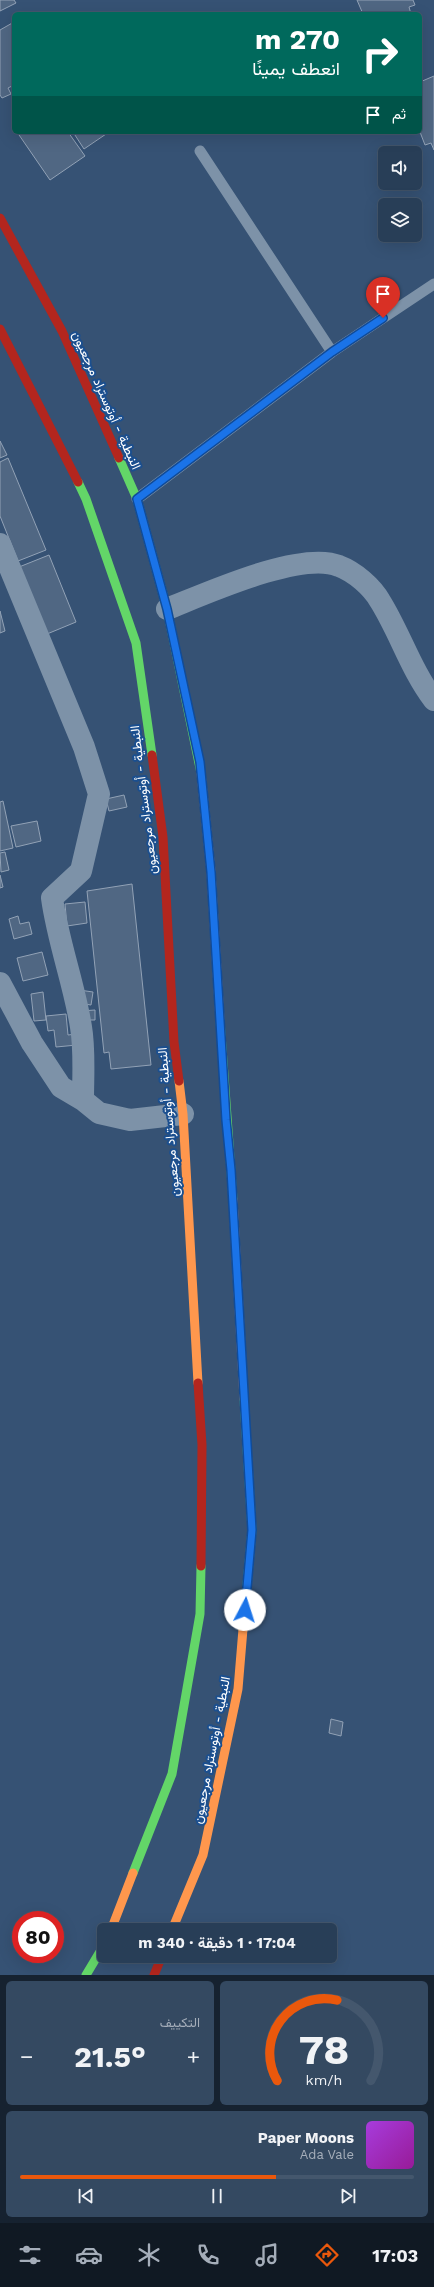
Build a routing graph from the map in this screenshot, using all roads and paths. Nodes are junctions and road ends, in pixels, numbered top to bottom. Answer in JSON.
{"nodes":[{"id":1,"x":200,"y":152,"type":"dead end"},
{"id":2,"x":0,"y":218,"type":"edge"},
{"id":3,"x":434,"y":284,"type":"edge"},
{"id":4,"x":0,"y":329,"type":"edge"},
{"id":5,"x":332,"y":352,"type":"junction"},
{"id":6,"x":137,"y":499,"type":"junction"},
{"id":7,"x":0,"y":544,"type":"edge"},
{"id":8,"x":167,"y":609,"type":"junction"},
{"id":9,"x":434,"y":700,"type":"edge"},
{"id":10,"x":0,"y":983,"type":"edge"},
{"id":11,"x":83,"y":1100,"type":"junction"},
{"id":12,"x":183,"y":1114,"type":"junction"},
{"id":13,"x":114,"y":1923,"type":"edge"},
{"id":14,"x":175,"y":1923,"type":"edge"},
{"id":15,"x":97,"y":1957,"type":"edge"},
{"id":16,"x":159,"y":1963,"type":"edge"},
{"id":17,"x":86,"y":1975,"type":"edge"},
{"id":18,"x":154,"y":1975,"type":"edge"}],
"edges":[{"from":1,"to":5,"type":"lane"},
{"from":2,"to":6,"type":"highway","name":"النبطية - أوتوستراد مرجعيون"},
{"from":3,"to":5,"type":"lane"},
{"from":4,"to":12,"type":"highway","name":"النبطية - أوتوستراد مرجعيون"},
{"from":5,"to":6,"type":"lane"},
{"from":6,"to":8,"type":"highway","name":"النبطية - أوتوستراد مرجعيون"},
{"from":7,"to":11,"type":"street"},
{"from":8,"to":9,"type":"street"},
{"from":8,"to":14,"type":"highway","name":"النبطية - أوتوستراد مرجعيون"},
{"from":10,"to":11,"type":"street"},
{"from":11,"to":12,"type":"street"},
{"from":12,"to":13,"type":"highway","name":"النبطية - أوتوستراد مرجعيون"},
{"from":15,"to":17,"type":"highway"},
{"from":16,"to":18,"type":"highway"}]}
